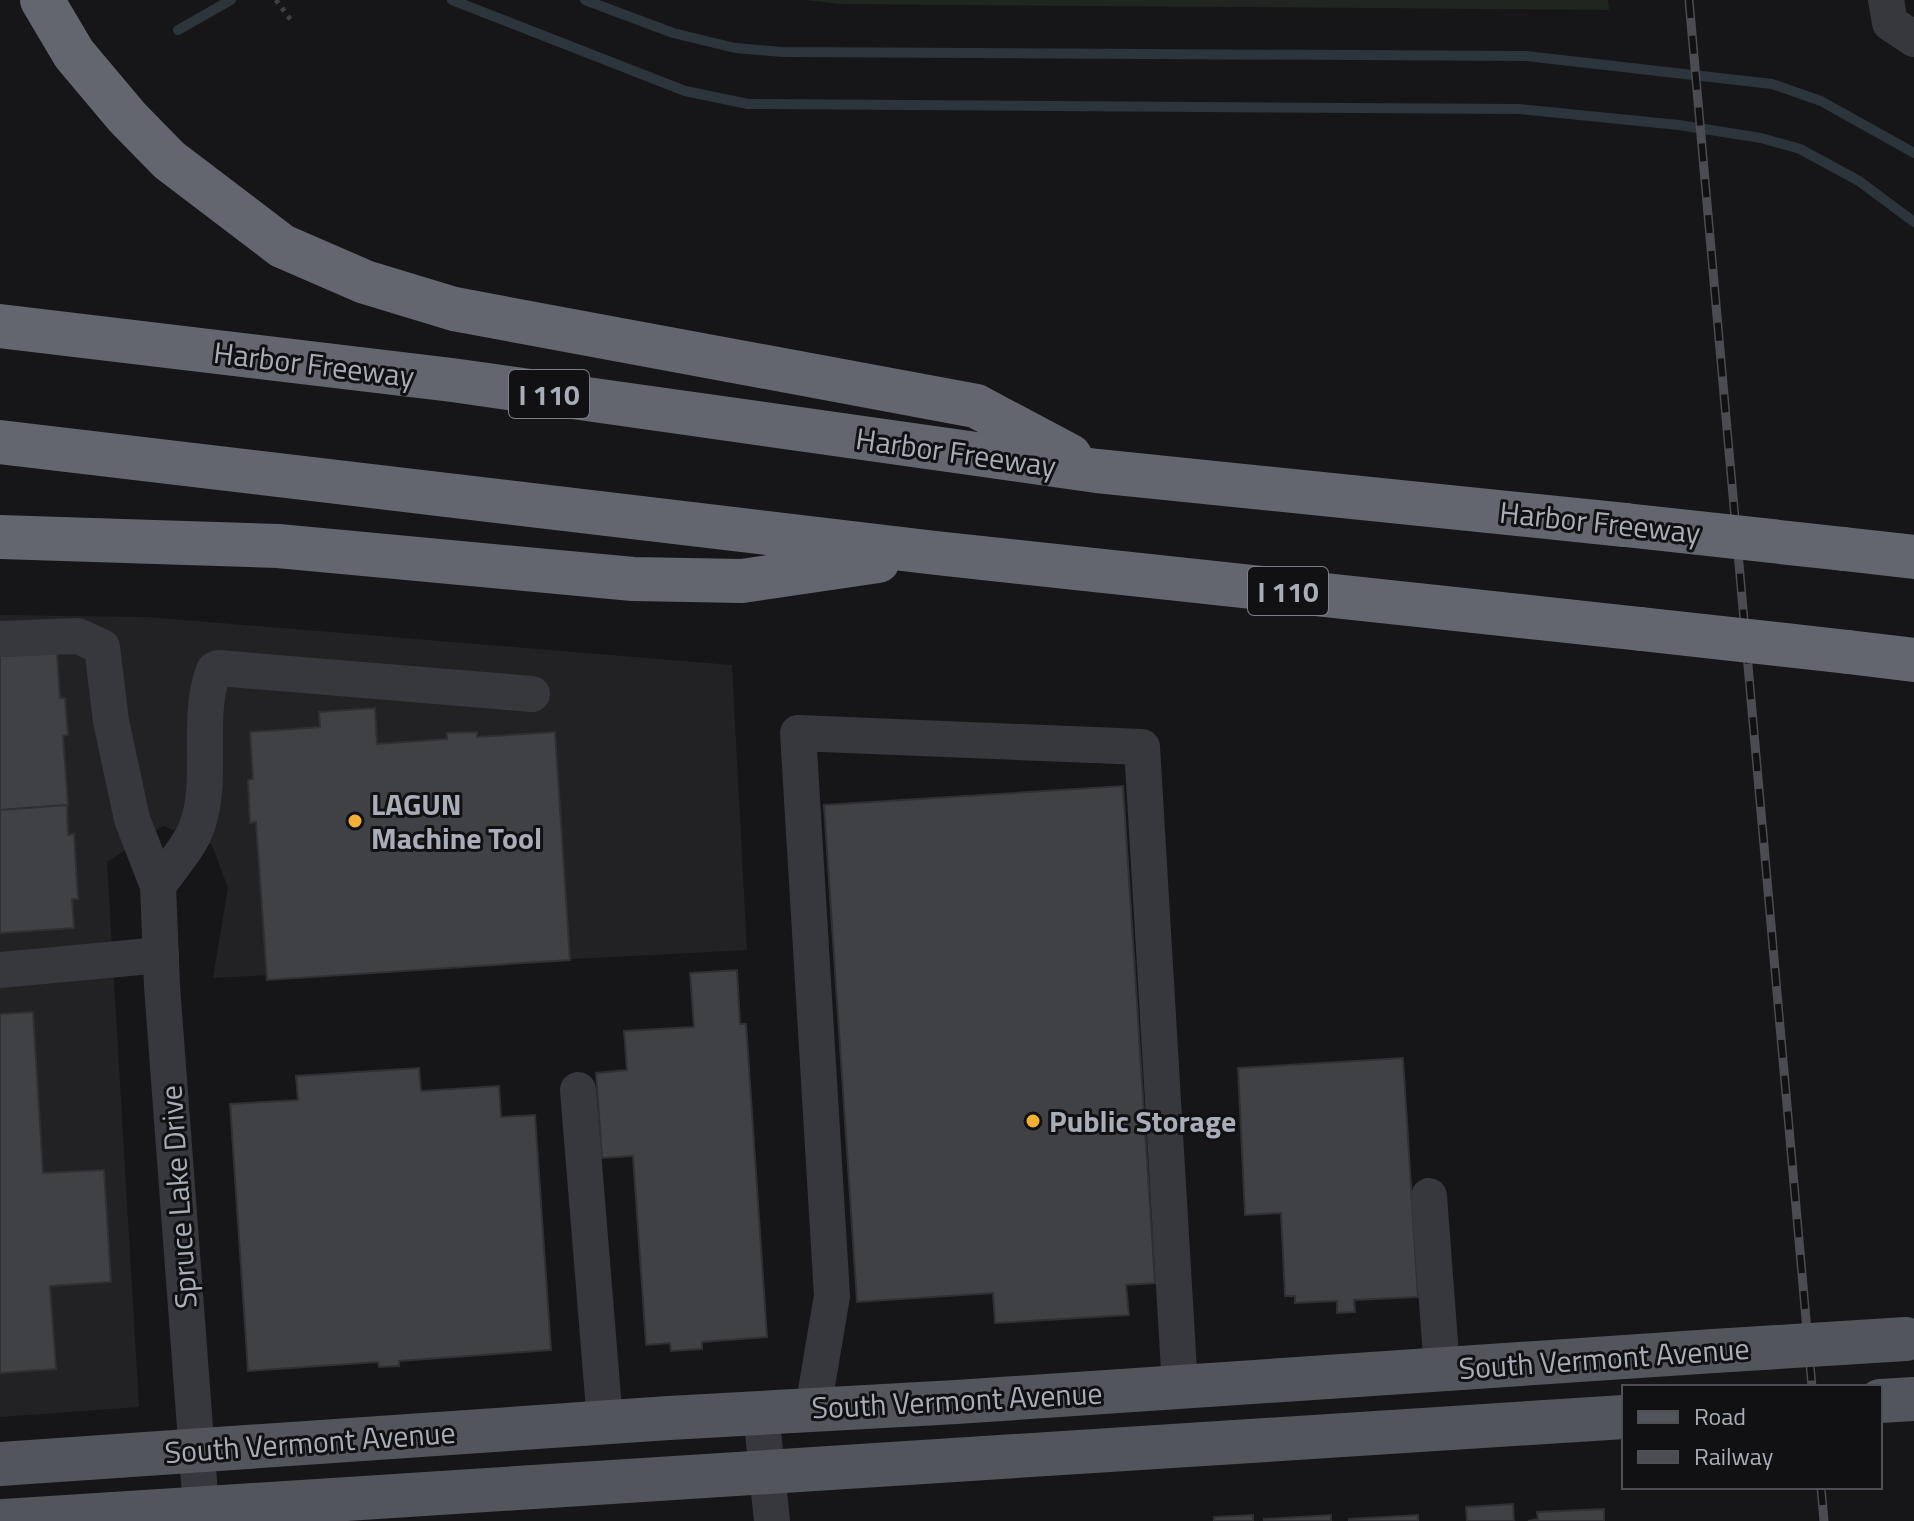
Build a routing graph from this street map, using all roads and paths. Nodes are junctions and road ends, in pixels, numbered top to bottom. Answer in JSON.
{"nodes":[{"id":1,"x":42,"y":0,"type":"edge"},
{"id":2,"x":276,"y":0,"type":"edge"},
{"id":3,"x":1886,"y":0,"type":"edge"},
{"id":4,"x":293,"y":23,"type":"dead end"},
{"id":5,"x":1914,"y":39,"type":"edge"},
{"id":6,"x":0,"y":326,"type":"edge"},
{"id":7,"x":0,"y":442,"type":"edge"},
{"id":8,"x":1097,"y":471,"type":"junction"},
{"id":9,"x":0,"y":537,"type":"edge"},
{"id":10,"x":936,"y":553,"type":"junction"},
{"id":11,"x":1914,"y":557,"type":"edge"},
{"id":12,"x":0,"y":639,"type":"edge"},
{"id":13,"x":1914,"y":660,"type":"edge"},
{"id":14,"x":532,"y":694,"type":"dead end"},
{"id":15,"x":158,"y":886,"type":"junction"},
{"id":16,"x":161,"y":955,"type":"junction"},
{"id":17,"x":0,"y":970,"type":"edge"},
{"id":18,"x":578,"y":1090,"type":"dead end"},
{"id":19,"x":1429,"y":1196,"type":"dead end"},
{"id":20,"x":1910,"y":1339,"type":"edge"},
{"id":21,"x":1442,"y":1369,"type":"junction"},
{"id":22,"x":1180,"y":1387,"type":"junction"},
{"id":23,"x":813,"y":1409,"type":"junction"},
{"id":24,"x":761,"y":1412,"type":"junction"},
{"id":25,"x":1622,"y":1417,"type":"edge"},
{"id":26,"x":605,"y":1422,"type":"junction"},
{"id":27,"x":197,"y":1450,"type":"junction"},
{"id":28,"x":0,"y":1464,"type":"edge"},
{"id":29,"x":768,"y":1471,"type":"junction"},
{"id":30,"x":201,"y":1508,"type":"junction"},
{"id":31,"x":4,"y":1521,"type":"edge"},
{"id":32,"x":772,"y":1521,"type":"edge"}],
"edges":[{"from":1,"to":8,"type":"highway"},
{"from":2,"to":4,"type":"path"},
{"from":3,"to":5,"type":"street"},
{"from":6,"to":8,"type":"highway","name":"Harbor Freeway","number":"I 110"},
{"from":7,"to":10,"type":"highway","number":"I 110"},
{"from":8,"to":11,"type":"highway","name":"Harbor Freeway","number":"I 110","bridge":true},
{"from":9,"to":10,"type":"highway"},
{"from":10,"to":13,"type":"highway","number":"I 110","bridge":true},
{"from":12,"to":15,"type":"street","name":"Spruce Lake Drive"},
{"from":14,"to":15,"type":"street"},
{"from":15,"to":16,"type":"street","name":"Spruce Lake Drive"},
{"from":16,"to":17,"type":"street"},
{"from":16,"to":27,"type":"street","name":"Spruce Lake Drive"},
{"from":18,"to":26,"type":"street"},
{"from":19,"to":21,"type":"street"},
{"from":20,"to":21,"type":"main road","name":"South Vermont Avenue","bridge":true},
{"from":21,"to":22,"type":"main road","name":"South Vermont Avenue"},
{"from":22,"to":23,"type":"main road","name":"South Vermont Avenue"},
{"from":22,"to":23,"type":"street"},
{"from":23,"to":24,"type":"main road","name":"South Vermont Avenue"},
{"from":24,"to":26,"type":"main road","name":"South Vermont Avenue"},
{"from":24,"to":29,"type":"street"},
{"from":25,"to":29,"type":"main road","name":"South Vermont Avenue"},
{"from":26,"to":27,"type":"main road","name":"South Vermont Avenue"},
{"from":27,"to":28,"type":"main road","name":"South Vermont Avenue"},
{"from":27,"to":30,"type":"street","name":"Spruce Lake Drive"},
{"from":29,"to":30,"type":"main road","name":"South Vermont Avenue"},
{"from":29,"to":32,"type":"street"},
{"from":30,"to":31,"type":"main road","name":"South Vermont Avenue"}]}
